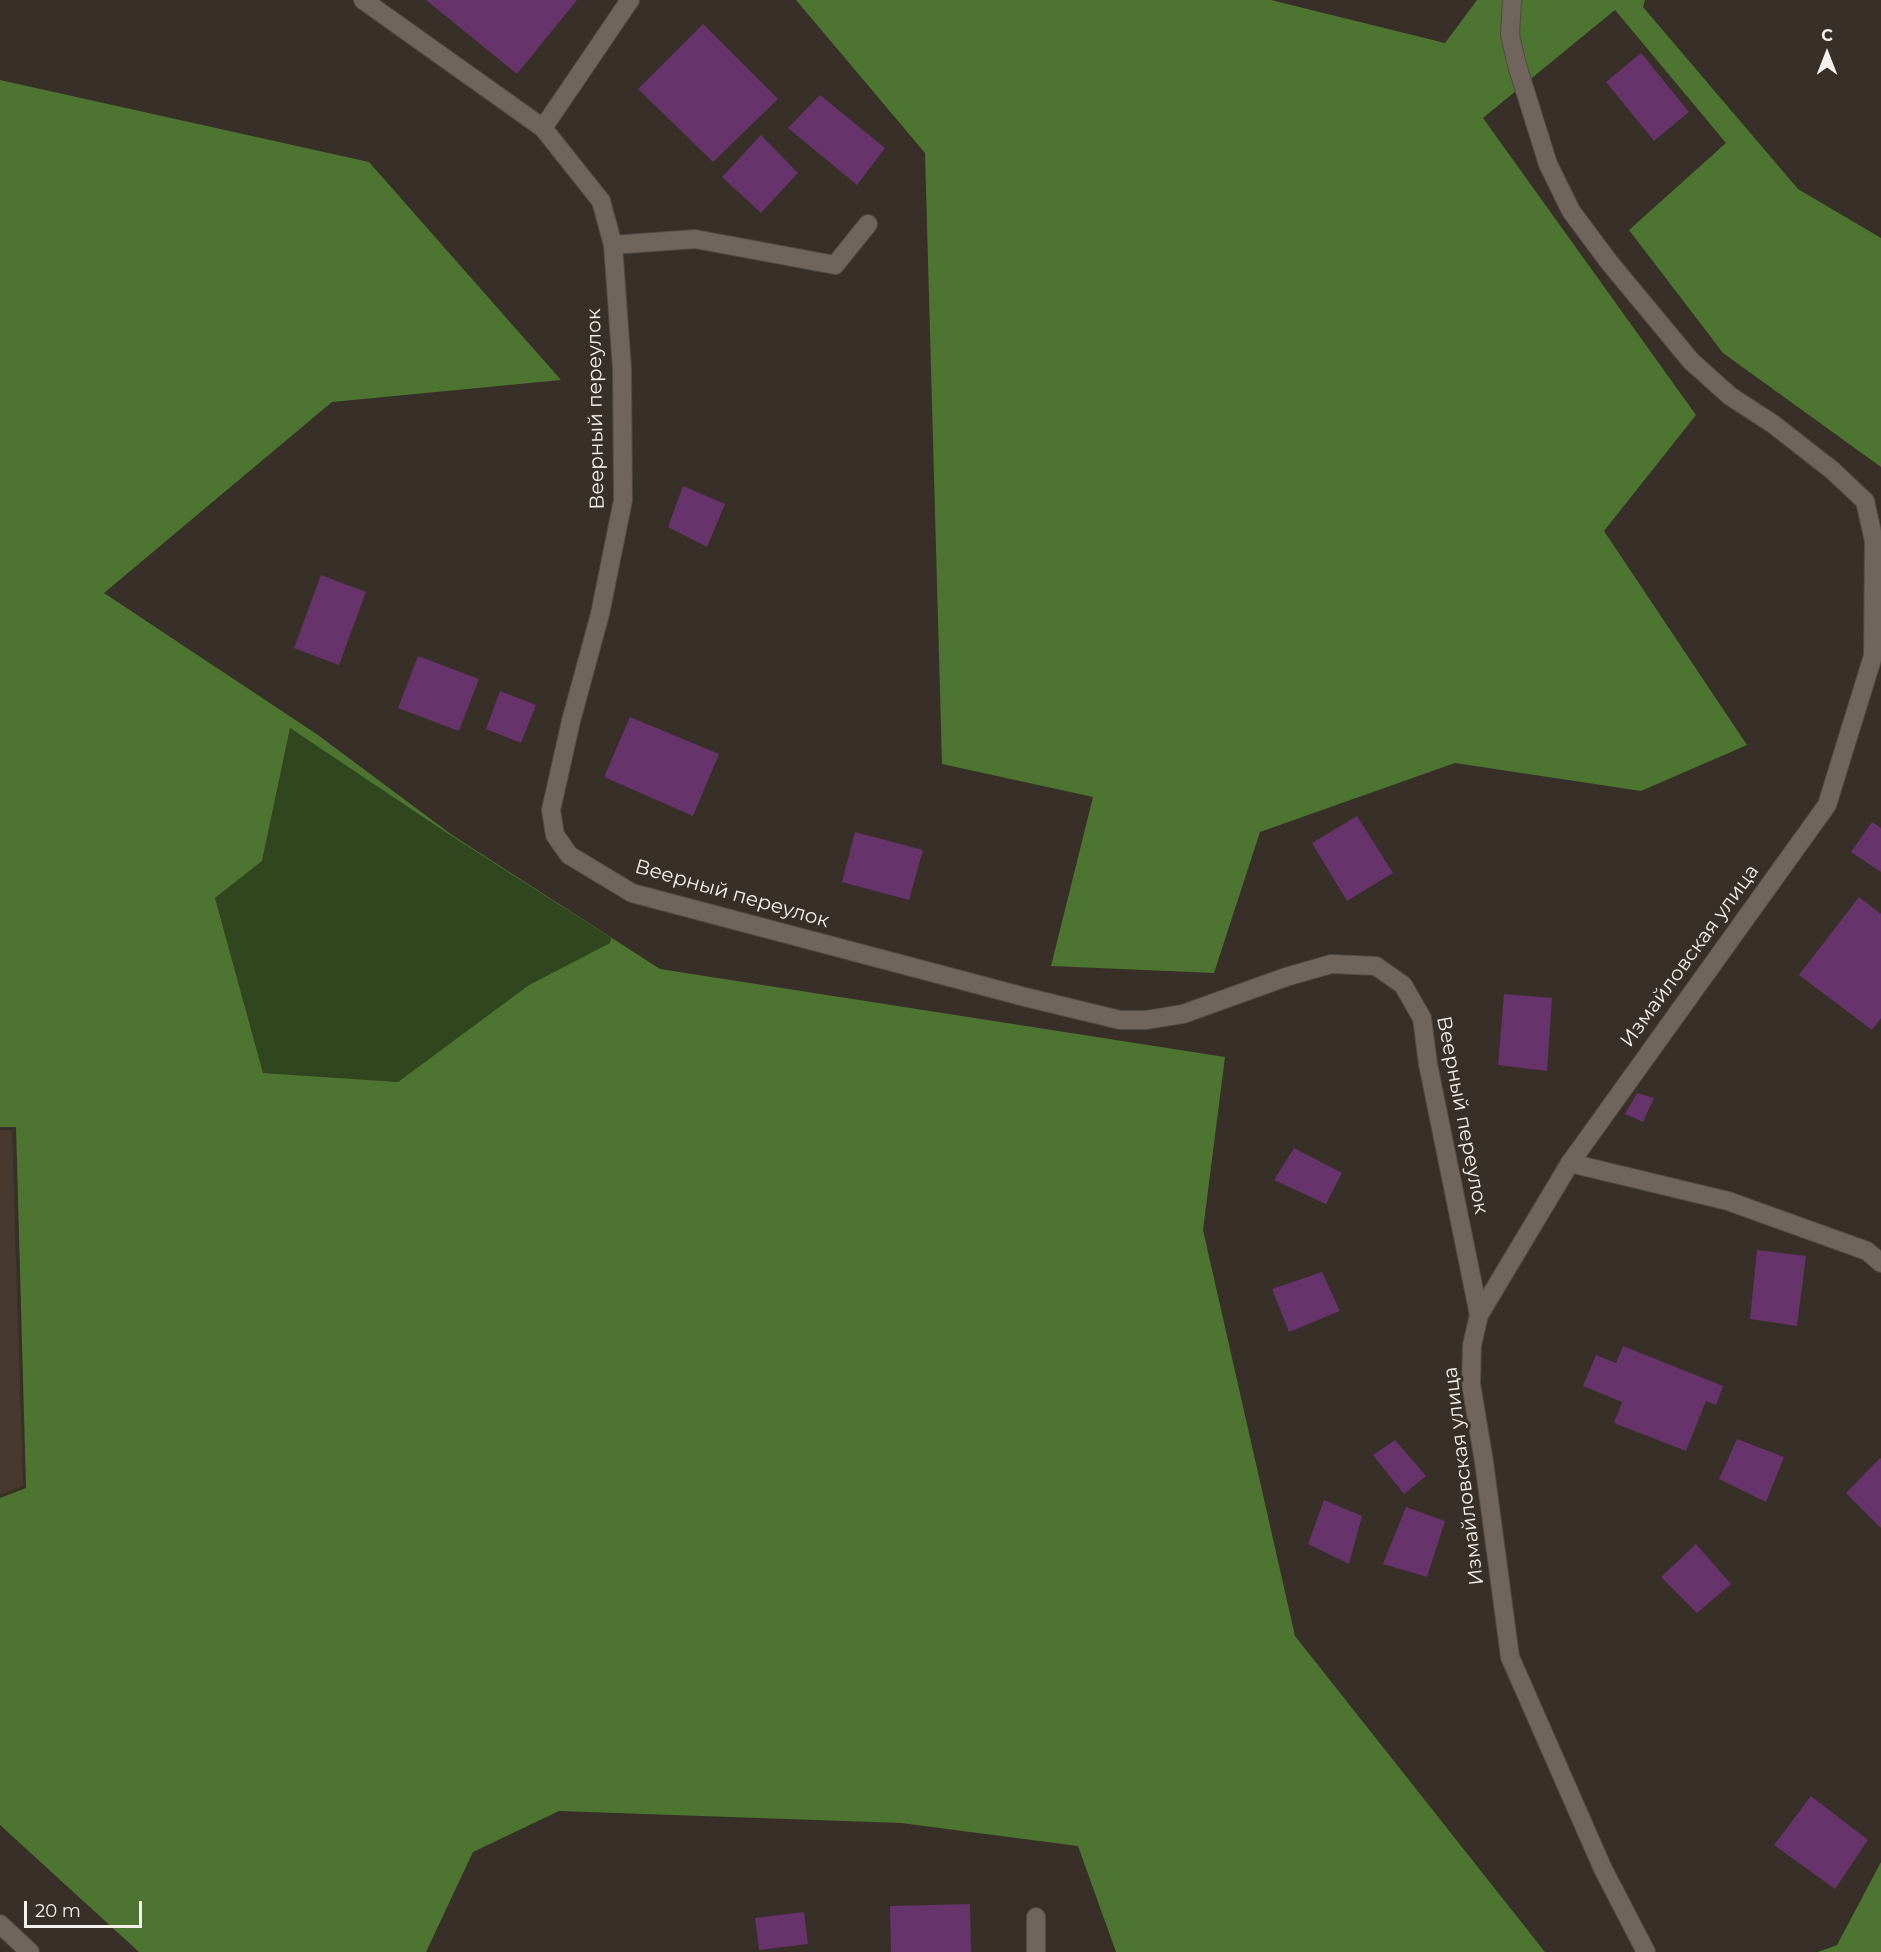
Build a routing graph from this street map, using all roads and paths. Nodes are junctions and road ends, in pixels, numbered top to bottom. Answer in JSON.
{"nodes":[{"id":1,"x":363,"y":0,"type":"edge"},
{"id":2,"x":630,"y":0,"type":"edge"},
{"id":3,"x":1512,"y":0,"type":"edge"},
{"id":4,"x":543,"y":128,"type":"junction"},
{"id":5,"x":868,"y":224,"type":"dead end"},
{"id":6,"x":614,"y":245,"type":"junction"},
{"id":7,"x":1570,"y":1163,"type":"junction"},
{"id":8,"x":1881,"y":1263,"type":"edge"},
{"id":9,"x":1479,"y":1315,"type":"junction"},
{"id":10,"x":1036,"y":1917,"type":"dead end"},
{"id":11,"x":0,"y":1924,"type":"edge"},
{"id":12,"x":30,"y":1952,"type":"edge"},
{"id":13,"x":1036,"y":1952,"type":"edge"},
{"id":14,"x":1646,"y":1952,"type":"edge"}],
"edges":[{"from":1,"to":4,"type":"street","name":"Веерный переулок"},
{"from":2,"to":4,"type":"street"},
{"from":3,"to":7,"type":"street","name":"Измайловская улица"},
{"from":4,"to":6,"type":"street","name":"Веерный переулок"},
{"from":5,"to":6,"type":"street"},
{"from":6,"to":9,"type":"street","name":"Веерный переулок"},
{"from":7,"to":8,"type":"street"},
{"from":7,"to":9,"type":"street","name":"Измайловская улица"},
{"from":9,"to":14,"type":"street","name":"Измайловская улица"},
{"from":10,"to":13,"type":"street"},
{"from":11,"to":12,"type":"street"}]}
